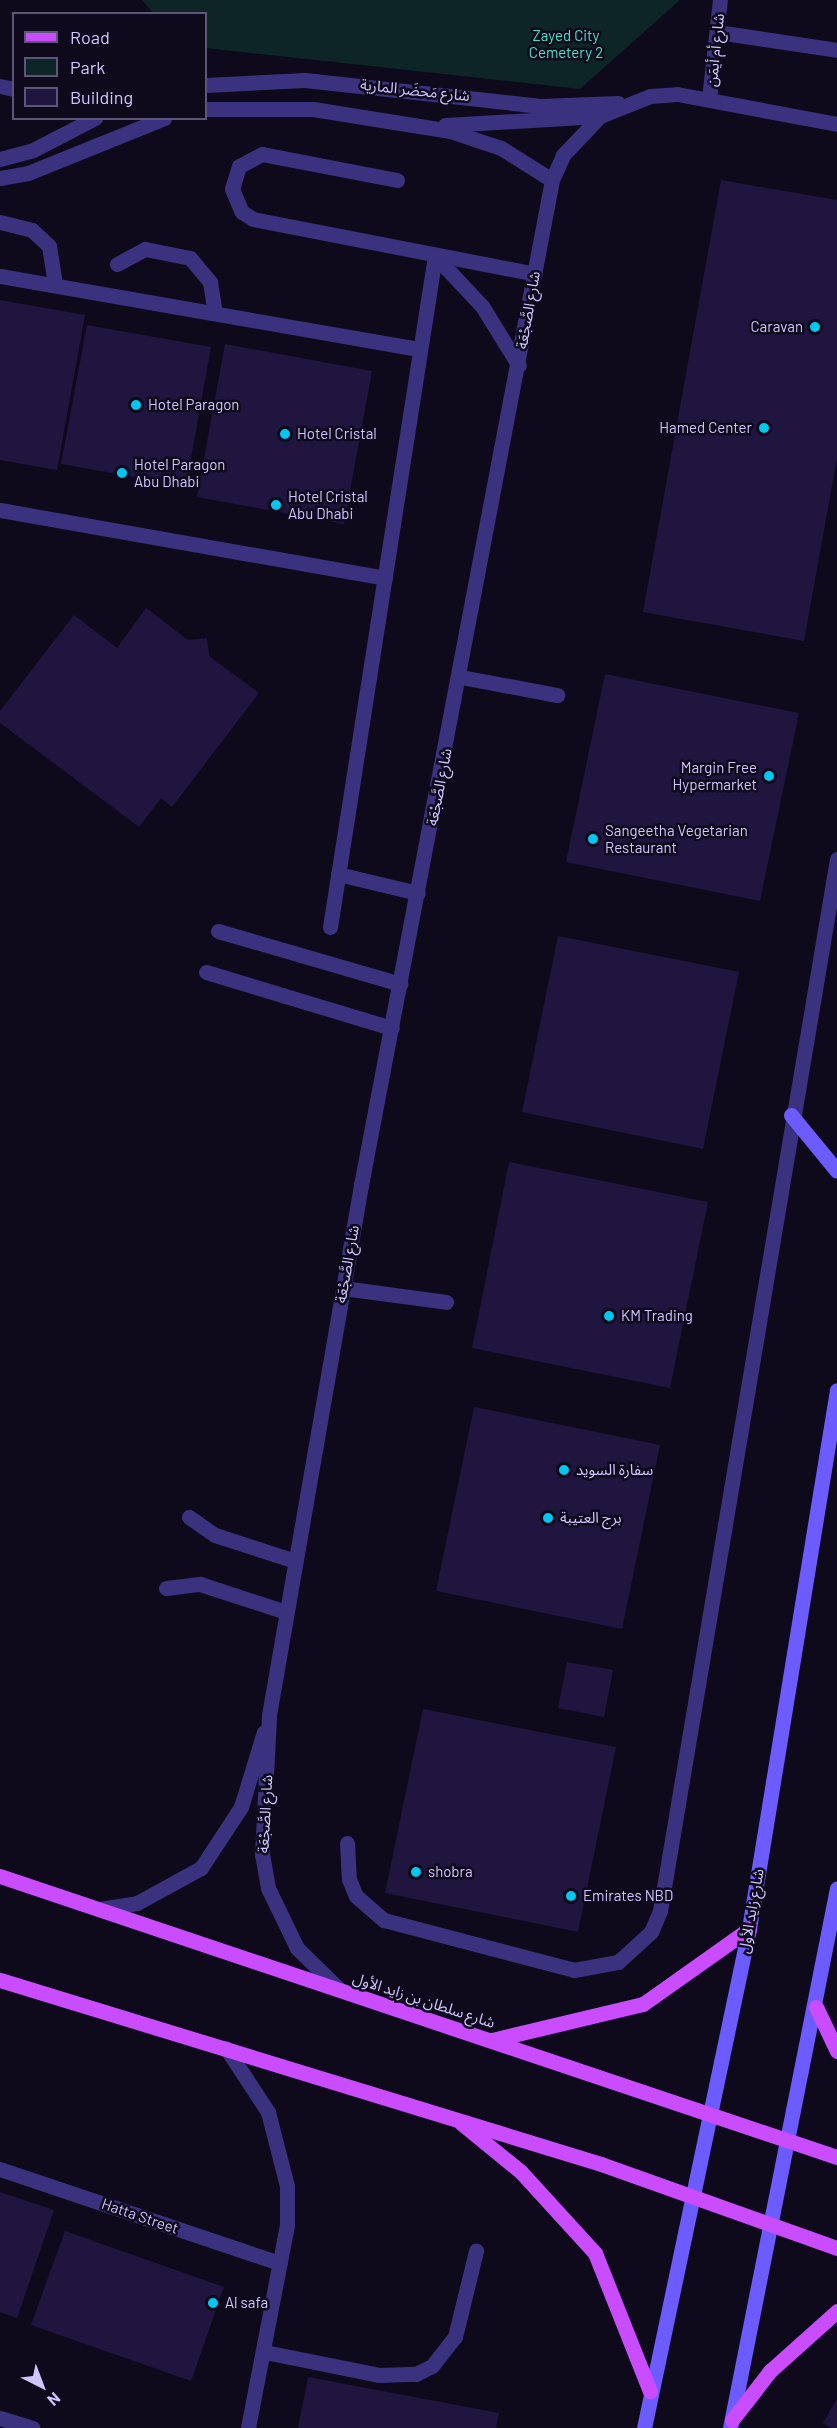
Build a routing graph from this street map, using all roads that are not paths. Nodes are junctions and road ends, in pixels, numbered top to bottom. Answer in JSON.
{"nodes":[{"id":1,"x":720,"y":0,"type":"edge"},
{"id":2,"x":717,"y":32,"type":"junction"},
{"id":3,"x":837,"y":50,"type":"edge"},
{"id":4,"x":207,"y":85,"type":"edge"},
{"id":5,"x":709,"y":99,"type":"junction"},
{"id":6,"x":624,"y":103,"type":"junction"},
{"id":7,"x":207,"y":109,"type":"edge"},
{"id":8,"x":600,"y":116,"type":"junction"},
{"id":9,"x":91,"y":120,"type":"edge"},
{"id":10,"x":159,"y":120,"type":"edge"},
{"id":11,"x":837,"y":124,"type":"edge"},
{"id":12,"x":424,"y":126,"type":"junction"},
{"id":13,"x":0,"y":159,"type":"edge"},
{"id":14,"x":0,"y":178,"type":"edge"},
{"id":15,"x":397,"y":180,"type":"dead end"},
{"id":16,"x":552,"y":180,"type":"junction"},
{"id":17,"x":0,"y":222,"type":"edge"},
{"id":18,"x":435,"y":256,"type":"junction"},
{"id":19,"x":117,"y":264,"type":"dead end"},
{"id":20,"x":535,"y":274,"type":"junction"},
{"id":21,"x":0,"y":276,"type":"edge"},
{"id":22,"x":55,"y":284,"type":"junction"},
{"id":23,"x":215,"y":312,"type":"junction"},
{"id":24,"x":420,"y":349,"type":"junction"},
{"id":25,"x":519,"y":366,"type":"junction"},
{"id":26,"x":0,"y":510,"type":"edge"},
{"id":27,"x":385,"y":578,"type":"junction"},
{"id":28,"x":461,"y":677,"type":"junction"},
{"id":29,"x":556,"y":694,"type":"dead end"},
{"id":30,"x":837,"y":859,"type":"edge"},
{"id":31,"x":338,"y":874,"type":"junction"},
{"id":32,"x":418,"y":893,"type":"junction"},
{"id":33,"x":330,"y":927,"type":"dead end"},
{"id":34,"x":218,"y":931,"type":"dead end"},
{"id":35,"x":206,"y":972,"type":"dead end"},
{"id":36,"x":400,"y":984,"type":"junction"},
{"id":37,"x":392,"y":1028,"type":"junction"},
{"id":38,"x":792,"y":1115,"type":"junction"},
{"id":39,"x":837,"y":1171,"type":"edge"},
{"id":40,"x":343,"y":1288,"type":"junction"},
{"id":41,"x":446,"y":1302,"type":"dead end"},
{"id":42,"x":837,"y":1390,"type":"edge"},
{"id":43,"x":189,"y":1517,"type":"dead end"},
{"id":44,"x":295,"y":1561,"type":"junction"},
{"id":45,"x":166,"y":1588,"type":"dead end"},
{"id":46,"x":286,"y":1612,"type":"junction"},
{"id":47,"x":269,"y":1715,"type":"junction"},
{"id":48,"x":347,"y":1843,"type":"dead end"},
{"id":49,"x":0,"y":1876,"type":"edge"},
{"id":50,"x":837,"y":1888,"type":"edge"},
{"id":51,"x":100,"y":1909,"type":"junction"},
{"id":52,"x":748,"y":1929,"type":"junction"},
{"id":53,"x":0,"y":1980,"type":"edge"},
{"id":54,"x":344,"y":1993,"type":"junction"},
{"id":55,"x":816,"y":2007,"type":"junction"},
{"id":56,"x":491,"y":2041,"type":"junction"},
{"id":57,"x":226,"y":2048,"type":"junction"},
{"id":58,"x":837,"y":2051,"type":"edge"},
{"id":59,"x":454,"y":2117,"type":"junction"},
{"id":60,"x":709,"y":2117,"type":"junction"},
{"id":61,"x":789,"y":2142,"type":"junction"},
{"id":62,"x":837,"y":2157,"type":"edge"},
{"id":63,"x":0,"y":2169,"type":"edge"},
{"id":64,"x":692,"y":2199,"type":"junction"},
{"id":65,"x":770,"y":2226,"type":"junction"},
{"id":66,"x":837,"y":2248,"type":"edge"},
{"id":67,"x":476,"y":2251,"type":"dead end"},
{"id":68,"x":280,"y":2263,"type":"junction"},
{"id":69,"x":837,"y":2311,"type":"edge"},
{"id":70,"x":265,"y":2352,"type":"junction"},
{"id":71,"x":650,"y":2391,"type":"junction"},
{"id":72,"x":0,"y":2418,"type":"edge"},
{"id":73,"x":731,"y":2424,"type":"edge"},
{"id":74,"x":33,"y":2428,"type":"edge"},
{"id":75,"x":248,"y":2428,"type":"edge"},
{"id":76,"x":644,"y":2428,"type":"edge"}],
"edges":[{"from":1,"to":2,"type":"street","name":"شارع أم أيمَن"},
{"from":2,"to":3,"type":"street"},
{"from":2,"to":5,"type":"street","name":"شارع أم أيمَن"},
{"from":4,"to":6,"type":"street","name":"شارع مَحضَر المارية"},
{"from":5,"to":6,"type":"street","name":"شارع الصَّجْعَة"},
{"from":5,"to":11,"type":"street","name":"شارع الصَّجْعَة"},
{"from":6,"to":8,"type":"street","name":"شارع الصَّجْعَة"},
{"from":7,"to":12,"type":"street","name":"شارع مَحضَر المارية"},
{"from":8,"to":12,"type":"street","name":"شارع مَحضَر المارية"},
{"from":8,"to":16,"type":"street","name":"شارع الصَّجْعَة"},
{"from":9,"to":13,"type":"street"},
{"from":10,"to":14,"type":"street"},
{"from":12,"to":16,"type":"street","name":"شارع مَحضَر المارية"},
{"from":15,"to":18,"type":"street"},
{"from":16,"to":20,"type":"street","name":"شارع الصَّجْعَة"},
{"from":17,"to":22,"type":"street"},
{"from":18,"to":20,"type":"street"},
{"from":18,"to":24,"type":"street"},
{"from":18,"to":25,"type":"street"},
{"from":19,"to":23,"type":"street"},
{"from":20,"to":25,"type":"street","name":"شارع الصَّجْعَة"},
{"from":21,"to":22,"type":"street"},
{"from":22,"to":23,"type":"street"},
{"from":23,"to":24,"type":"street"},
{"from":24,"to":27,"type":"street"},
{"from":25,"to":28,"type":"street","name":"شارع الصَّجْعَة"},
{"from":26,"to":27,"type":"street"},
{"from":27,"to":31,"type":"street"},
{"from":28,"to":29,"type":"street"},
{"from":28,"to":32,"type":"street","name":"شارع الصَّجْعَة"},
{"from":30,"to":38,"type":"street"},
{"from":31,"to":32,"type":"street"},
{"from":31,"to":33,"type":"street"},
{"from":32,"to":36,"type":"street","name":"شارع الصَّجْعَة"},
{"from":34,"to":36,"type":"street"},
{"from":35,"to":37,"type":"street"},
{"from":36,"to":37,"type":"street","name":"شارع الصَّجْعَة"},
{"from":37,"to":40,"type":"street","name":"شارع الصَّجْعَة"},
{"from":38,"to":39,"type":"main road"},
{"from":38,"to":48,"type":"street"},
{"from":40,"to":41,"type":"street"},
{"from":40,"to":44,"type":"street","name":"شارع الصَّجْعَة"},
{"from":42,"to":52,"type":"main road","name":"شارع زايد الأول"},
{"from":43,"to":44,"type":"street"},
{"from":44,"to":46,"type":"street","name":"شارع الصَّجْعَة"},
{"from":45,"to":46,"type":"street"},
{"from":46,"to":47,"type":"street","name":"شارع الصَّجْعَة"},
{"from":47,"to":51,"type":"street","name":"شارع الصَّجْعَة"},
{"from":47,"to":54,"type":"street","name":"شارع الصَّجْعَة"},
{"from":49,"to":51,"type":"main road","name":"شارع سلطان بن زايد الأول"},
{"from":50,"to":55,"type":"main road"},
{"from":51,"to":54,"type":"main road","name":"شارع سلطان بن زايد الأول"},
{"from":52,"to":56,"type":"main road"},
{"from":52,"to":60,"type":"main road","name":"شارع زايد الأول"},
{"from":53,"to":57,"type":"main road"},
{"from":54,"to":56,"type":"main road","name":"شارع سلطان بن زايد الأول"},
{"from":55,"to":58,"type":"main road"},
{"from":55,"to":61,"type":"main road"},
{"from":56,"to":60,"type":"main road","name":"شارع سلطان بن زايد الأول"},
{"from":57,"to":59,"type":"main road"},
{"from":57,"to":68,"type":"street"},
{"from":59,"to":64,"type":"main road"},
{"from":59,"to":71,"type":"main road"},
{"from":60,"to":61,"type":"main road","name":"شارع سلطان بن زايد الأول"},
{"from":60,"to":64,"type":"main road","name":"شارع زايد الأول"},
{"from":61,"to":62,"type":"main road","name":"شارع سلطان بن زايد الأول"},
{"from":61,"to":65,"type":"main road"},
{"from":63,"to":68,"type":"street","name":"Hatta Street"},
{"from":64,"to":65,"type":"main road"},
{"from":64,"to":71,"type":"main road","name":"شارع زايد الأول"},
{"from":65,"to":66,"type":"main road"},
{"from":65,"to":73,"type":"main road"},
{"from":67,"to":70,"type":"street"},
{"from":68,"to":70,"type":"street"},
{"from":69,"to":73,"type":"main road"},
{"from":70,"to":75,"type":"street"},
{"from":71,"to":76,"type":"main road","name":"شارع زايد الأول"},
{"from":72,"to":74,"type":"street"}]}
